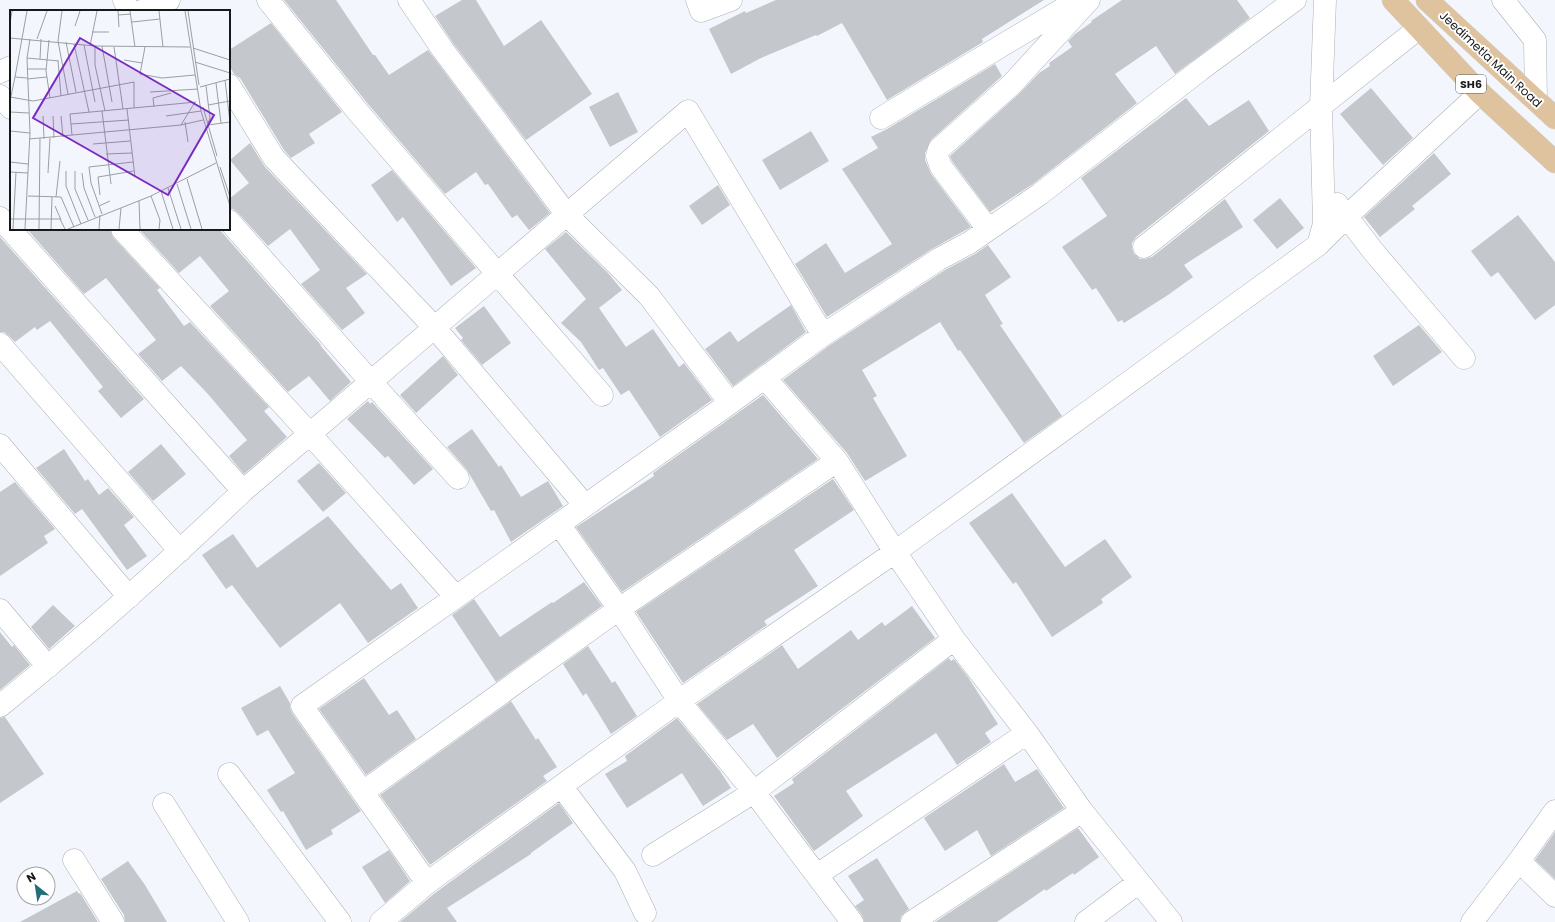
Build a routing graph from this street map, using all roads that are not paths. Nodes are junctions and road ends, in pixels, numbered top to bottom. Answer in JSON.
{"nodes":[{"id":1,"x":124,"y":0,"type":"edge"},
{"id":2,"x":169,"y":0,"type":"edge"},
{"id":3,"x":176,"y":0,"type":"edge"},
{"id":4,"x":268,"y":0,"type":"edge"},
{"id":5,"x":409,"y":0,"type":"edge"},
{"id":6,"x":697,"y":0,"type":"edge"},
{"id":7,"x":731,"y":0,"type":"edge"},
{"id":8,"x":1078,"y":0,"type":"edge"},
{"id":9,"x":1089,"y":0,"type":"edge"},
{"id":10,"x":1295,"y":0,"type":"edge"},
{"id":11,"x":1325,"y":0,"type":"edge"},
{"id":12,"x":1393,"y":0,"type":"edge"},
{"id":13,"x":1427,"y":0,"type":"edge"},
{"id":14,"x":1503,"y":0,"type":"edge"},
{"id":15,"x":128,"y":10,"type":"edge"},
{"id":16,"x":144,"y":10,"type":"edge"},
{"id":17,"x":182,"y":10,"type":"edge"},
{"id":18,"x":1419,"y":28,"type":"junction"},
{"id":19,"x":10,"y":67,"type":"edge"},
{"id":20,"x":0,"y":72,"type":"edge"},
{"id":21,"x":230,"y":87,"type":"edge"},
{"id":22,"x":1480,"y":93,"type":"junction"},
{"id":23,"x":0,"y":96,"type":"edge"},
{"id":24,"x":1322,"y":106,"type":"junction"},
{"id":25,"x":10,"y":107,"type":"edge"},
{"id":26,"x":1549,"y":111,"type":"edge"},
{"id":27,"x":881,"y":118,"type":"dead end"},
{"id":28,"x":1555,"y":162,"type":"edge"},
{"id":29,"x":1323,"y":188,"type":"junction"},
{"id":30,"x":567,"y":215,"type":"junction"},
{"id":31,"x":1347,"y":216,"type":"junction"},
{"id":32,"x":0,"y":218,"type":"edge"},
{"id":33,"x":230,"y":222,"type":"edge"},
{"id":34,"x":10,"y":229,"type":"edge"},
{"id":35,"x":988,"y":229,"type":"junction"},
{"id":36,"x":11,"y":230,"type":"edge"},
{"id":37,"x":123,"y":230,"type":"edge"},
{"id":38,"x":1318,"y":244,"type":"junction"},
{"id":39,"x":1144,"y":247,"type":"dead end"},
{"id":40,"x":498,"y":274,"type":"junction"},
{"id":41,"x":435,"y":328,"type":"junction"},
{"id":42,"x":823,"y":335,"type":"junction"},
{"id":43,"x":0,"y":344,"type":"edge"},
{"id":44,"x":1464,"y":358,"type":"dead end"},
{"id":45,"x":765,"y":378,"type":"junction"},
{"id":46,"x":371,"y":382,"type":"junction"},
{"id":47,"x":602,"y":395,"type":"dead end"},
{"id":48,"x":730,"y":403,"type":"junction"},
{"id":49,"x":310,"y":434,"type":"junction"},
{"id":50,"x":0,"y":445,"type":"edge"},
{"id":51,"x":837,"y":461,"type":"junction"},
{"id":52,"x":458,"y":478,"type":"dead end"},
{"id":53,"x":243,"y":491,"type":"junction"},
{"id":54,"x":583,"y":507,"type":"junction"},
{"id":55,"x":559,"y":524,"type":"junction"},
{"id":56,"x":180,"y":551,"type":"junction"},
{"id":57,"x":896,"y":552,"type":"junction"},
{"id":58,"x":128,"y":597,"type":"junction"},
{"id":59,"x":456,"y":598,"type":"junction"},
{"id":60,"x":0,"y":610,"type":"edge"},
{"id":61,"x":619,"y":610,"type":"junction"},
{"id":62,"x":954,"y":639,"type":"junction"},
{"id":63,"x":48,"y":667,"type":"junction"},
{"id":64,"x":680,"y":701,"type":"junction"},
{"id":65,"x":0,"y":706,"type":"edge"},
{"id":66,"x":1027,"y":733,"type":"junction"},
{"id":67,"x":229,"y":774,"type":"dead end"},
{"id":68,"x":562,"y":787,"type":"junction"},
{"id":69,"x":363,"y":792,"type":"junction"},
{"id":70,"x":754,"y":792,"type":"junction"},
{"id":71,"x":164,"y":804,"type":"dead end"},
{"id":72,"x":1082,"y":811,"type":"junction"},
{"id":73,"x":1555,"y":811,"type":"edge"},
{"id":74,"x":653,"y":855,"type":"dead end"},
{"id":75,"x":74,"y":860,"type":"dead end"},
{"id":76,"x":1519,"y":862,"type":"junction"},
{"id":77,"x":817,"y":875,"type":"junction"},
{"id":78,"x":1139,"y":882,"type":"junction"},
{"id":79,"x":428,"y":883,"type":"junction"},
{"id":80,"x":1555,"y":896,"type":"edge"},
{"id":81,"x":645,"y":913,"type":"dead end"},
{"id":82,"x":113,"y":922,"type":"edge"},
{"id":83,"x":238,"y":922,"type":"edge"},
{"id":84,"x":340,"y":922,"type":"edge"},
{"id":85,"x":381,"y":922,"type":"edge"},
{"id":86,"x":852,"y":922,"type":"edge"},
{"id":87,"x":912,"y":922,"type":"edge"},
{"id":88,"x":1086,"y":922,"type":"edge"},
{"id":89,"x":1171,"y":922,"type":"edge"},
{"id":90,"x":1472,"y":922,"type":"edge"}],
"edges":[{"from":1,"to":15,"type":"street"},
{"from":2,"to":16,"type":"street"},
{"from":3,"to":17,"type":"street"},
{"from":4,"to":40,"type":"street"},
{"from":5,"to":30,"type":"street"},
{"from":6,"to":7,"type":"street"},
{"from":8,"to":27,"type":"street"},
{"from":9,"to":35,"type":"street"},
{"from":10,"to":35,"type":"street"},
{"from":11,"to":24,"type":"street"},
{"from":12,"to":18,"type":"main road","number":"SH6"},
{"from":13,"to":26,"type":"main road","name":"Jeedimetla Main Road","number":"SH6"},
{"from":14,"to":26,"type":"street"},
{"from":18,"to":22,"type":"main road","number":"SH6"},
{"from":18,"to":24,"type":"street"},
{"from":19,"to":20,"type":"street"},
{"from":21,"to":41,"type":"street"},
{"from":22,"to":28,"type":"main road","number":"SH6"},
{"from":22,"to":31,"type":"street"},
{"from":23,"to":25,"type":"street"},
{"from":24,"to":29,"type":"street"},
{"from":24,"to":39,"type":"street"},
{"from":29,"to":31,"type":"street"},
{"from":29,"to":38,"type":"street"},
{"from":30,"to":40,"type":"street"},
{"from":30,"to":42,"type":"street"},
{"from":30,"to":48,"type":"street"},
{"from":31,"to":38,"type":"street"},
{"from":31,"to":44,"type":"street"},
{"from":32,"to":34,"type":"street"},
{"from":33,"to":46,"type":"street"},
{"from":35,"to":42,"type":"street"},
{"from":36,"to":53,"type":"street"},
{"from":37,"to":49,"type":"street"},
{"from":38,"to":57,"type":"street"},
{"from":40,"to":41,"type":"street"},
{"from":40,"to":47,"type":"street"},
{"from":41,"to":46,"type":"street"},
{"from":41,"to":54,"type":"street"},
{"from":42,"to":45,"type":"street"},
{"from":43,"to":56,"type":"street"},
{"from":45,"to":48,"type":"street"},
{"from":45,"to":51,"type":"street"},
{"from":46,"to":49,"type":"street"},
{"from":46,"to":52,"type":"street"},
{"from":48,"to":54,"type":"street"},
{"from":49,"to":53,"type":"street"},
{"from":49,"to":59,"type":"street"},
{"from":50,"to":58,"type":"street"},
{"from":51,"to":57,"type":"street"},
{"from":51,"to":61,"type":"street"},
{"from":53,"to":56,"type":"street"},
{"from":54,"to":55,"type":"street"},
{"from":55,"to":59,"type":"street"},
{"from":55,"to":61,"type":"street"},
{"from":56,"to":58,"type":"street"},
{"from":57,"to":62,"type":"street"},
{"from":57,"to":64,"type":"street"},
{"from":58,"to":63,"type":"street"},
{"from":59,"to":69,"type":"street"},
{"from":60,"to":63,"type":"street"},
{"from":61,"to":64,"type":"street"},
{"from":61,"to":69,"type":"street"},
{"from":62,"to":66,"type":"street"},
{"from":62,"to":70,"type":"street"},
{"from":63,"to":65,"type":"street"},
{"from":64,"to":68,"type":"street"},
{"from":64,"to":70,"type":"street"},
{"from":66,"to":72,"type":"street"},
{"from":66,"to":77,"type":"street"},
{"from":67,"to":84,"type":"street"},
{"from":68,"to":79,"type":"street"},
{"from":68,"to":81,"type":"street"},
{"from":69,"to":79,"type":"street"},
{"from":70,"to":74,"type":"street"},
{"from":70,"to":77,"type":"street"},
{"from":71,"to":83,"type":"street"},
{"from":72,"to":78,"type":"street"},
{"from":72,"to":87,"type":"street"},
{"from":73,"to":76,"type":"street"},
{"from":75,"to":82,"type":"street"},
{"from":76,"to":80,"type":"street"},
{"from":76,"to":90,"type":"street"},
{"from":77,"to":86,"type":"street"},
{"from":78,"to":88,"type":"street"},
{"from":78,"to":89,"type":"street"},
{"from":79,"to":85,"type":"street"}]}
